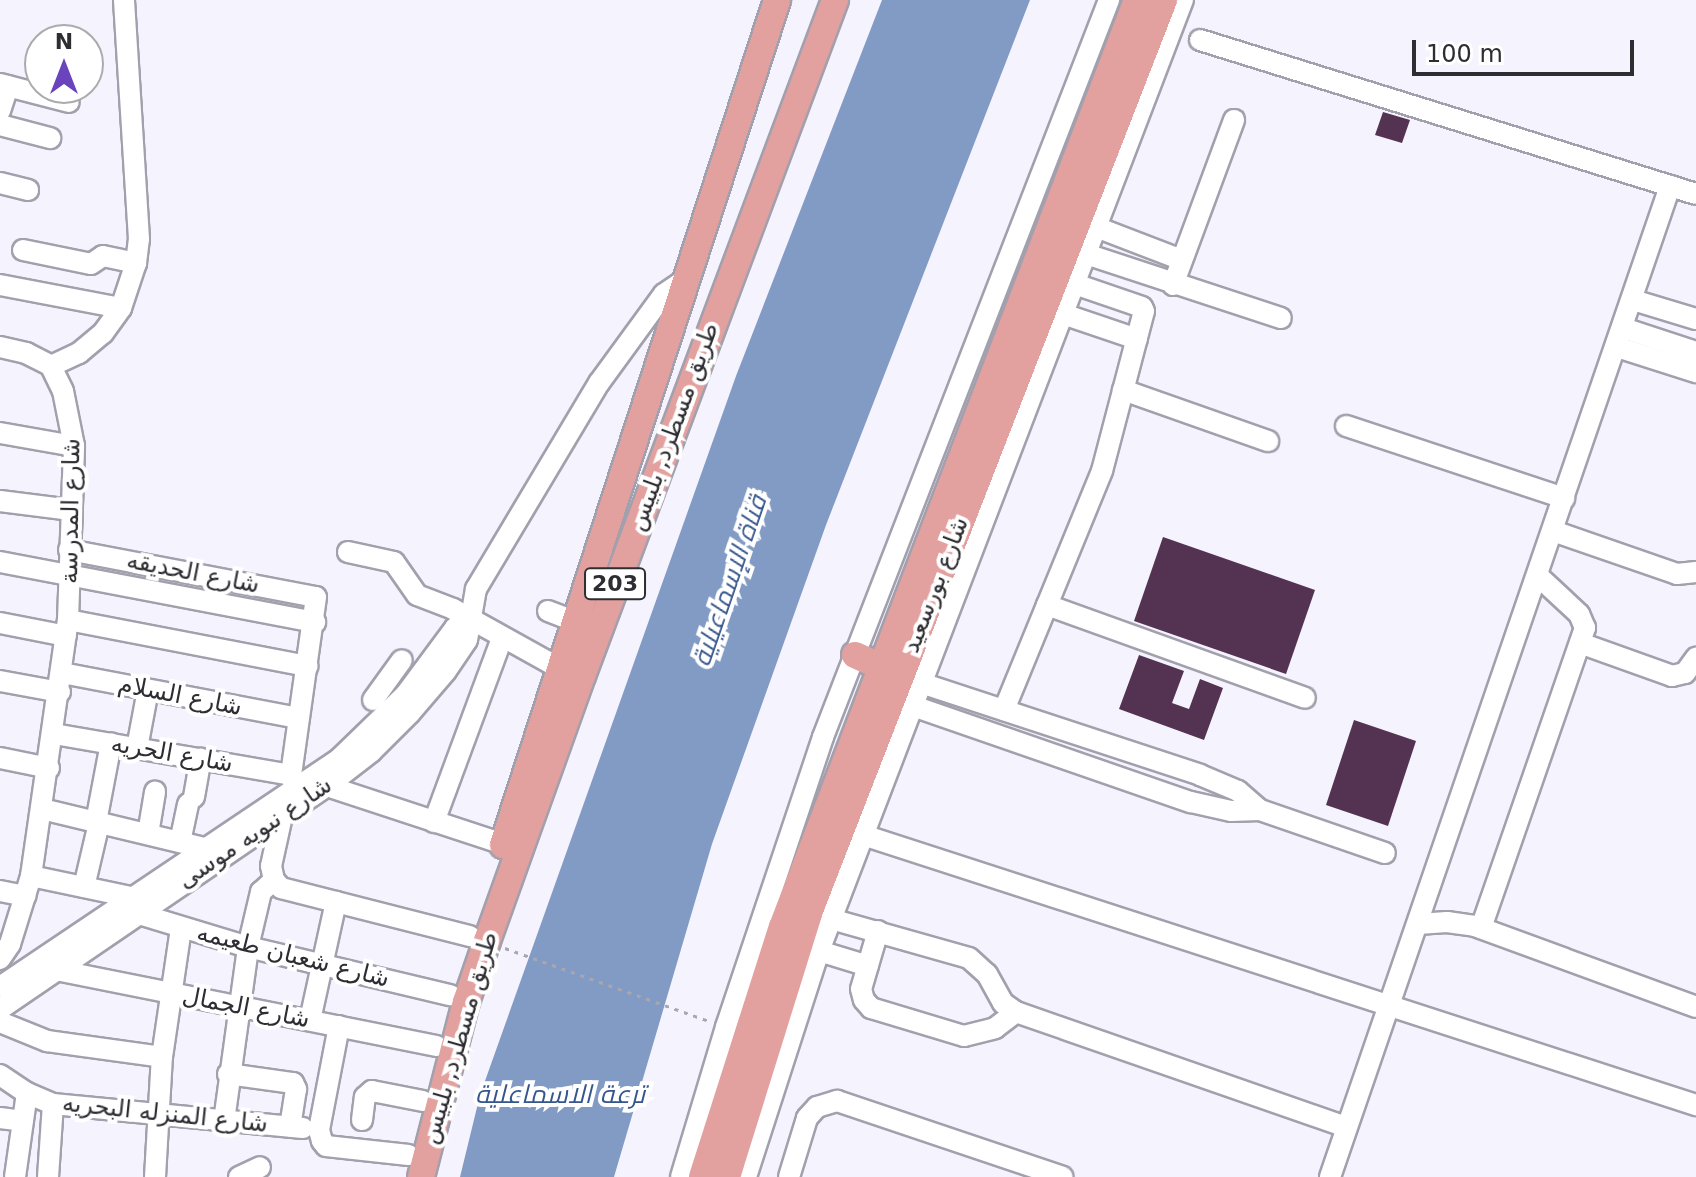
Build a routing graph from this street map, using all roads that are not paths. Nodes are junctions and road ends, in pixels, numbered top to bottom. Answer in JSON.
{"nodes":[{"id":1,"x":124,"y":0,"type":"edge"},
{"id":2,"x":835,"y":0,"type":"edge"},
{"id":3,"x":1109,"y":0,"type":"edge"},
{"id":4,"x":1137,"y":0,"type":"edge"},
{"id":5,"x":1164,"y":0,"type":"edge"},
{"id":6,"x":1183,"y":0,"type":"edge"},
{"id":7,"x":779,"y":4,"type":"edge"},
{"id":8,"x":1200,"y":40,"type":"dead end"},
{"id":9,"x":4,"y":85,"type":"edge"},
{"id":10,"x":24,"y":90,"type":"edge"},
{"id":11,"x":0,"y":111,"type":"edge"},
{"id":12,"x":1234,"y":120,"type":"dead end"},
{"id":13,"x":0,"y":125,"type":"edge"},
{"id":14,"x":50,"y":138,"type":"dead end"},
{"id":15,"x":0,"y":183,"type":"edge"},
{"id":16,"x":1670,"y":186,"type":"junction"},
{"id":17,"x":28,"y":190,"type":"dead end"},
{"id":18,"x":1696,"y":194,"type":"edge"},
{"id":19,"x":1096,"y":227,"type":"junction"},
{"id":20,"x":23,"y":250,"type":"dead end"},
{"id":21,"x":1086,"y":254,"type":"junction"},
{"id":22,"x":1182,"y":260,"type":"junction"},
{"id":23,"x":136,"y":263,"type":"junction"},
{"id":24,"x":686,"y":279,"type":"junction"},
{"id":25,"x":1075,"y":284,"type":"junction"},
{"id":26,"x":0,"y":285,"type":"edge"},
{"id":27,"x":1173,"y":285,"type":"junction"},
{"id":28,"x":1633,"y":300,"type":"junction"},
{"id":29,"x":121,"y":308,"type":"junction"},
{"id":30,"x":1063,"y":314,"type":"junction"},
{"id":31,"x":1281,"y":318,"type":"dead end"},
{"id":32,"x":1696,"y":319,"type":"edge"},
{"id":33,"x":1620,"y":337,"type":"junction"},
{"id":34,"x":1137,"y":339,"type":"junction"},
{"id":35,"x":0,"y":347,"type":"edge"},
{"id":36,"x":1696,"y":352,"type":"edge"},
{"id":37,"x":51,"y":366,"type":"junction"},
{"id":38,"x":1696,"y":372,"type":"edge"},
{"id":39,"x":1123,"y":390,"type":"junction"},
{"id":40,"x":1346,"y":426,"type":"dead end"},
{"id":41,"x":0,"y":433,"type":"edge"},
{"id":42,"x":1268,"y":441,"type":"dead end"},
{"id":43,"x":74,"y":446,"type":"junction"},
{"id":44,"x":1564,"y":498,"type":"junction"},
{"id":45,"x":0,"y":501,"type":"edge"},
{"id":46,"x":71,"y":510,"type":"junction"},
{"id":47,"x":1553,"y":531,"type":"junction"},
{"id":48,"x":69,"y":550,"type":"junction"},
{"id":49,"x":348,"y":552,"type":"dead end"},
{"id":50,"x":0,"y":562,"type":"edge"},
{"id":51,"x":1696,"y":572,"type":"edge"},
{"id":52,"x":70,"y":576,"type":"junction"},
{"id":53,"x":1538,"y":576,"type":"junction"},
{"id":54,"x":1047,"y":605,"type":"junction"},
{"id":55,"x":548,"y":611,"type":"dead end"},
{"id":56,"x":469,"y":620,"type":"junction"},
{"id":57,"x":315,"y":622,"type":"junction"},
{"id":58,"x":577,"y":622,"type":"junction"},
{"id":59,"x":0,"y":623,"type":"edge"},
{"id":60,"x":67,"y":628,"type":"junction"},
{"id":61,"x":502,"y":638,"type":"junction"},
{"id":62,"x":1580,"y":643,"type":"junction"},
{"id":63,"x":855,"y":655,"type":"junction"},
{"id":64,"x":1696,"y":658,"type":"edge"},
{"id":65,"x":402,"y":660,"type":"dead end"},
{"id":66,"x":308,"y":666,"type":"junction"},
{"id":67,"x":884,"y":668,"type":"junction"},
{"id":68,"x":561,"y":669,"type":"junction"},
{"id":69,"x":388,"y":679,"type":"junction"},
{"id":70,"x":0,"y":681,"type":"edge"},
{"id":71,"x":61,"y":682,"type":"junction"},
{"id":72,"x":921,"y":683,"type":"junction"},
{"id":73,"x":148,"y":690,"type":"junction"},
{"id":74,"x":406,"y":694,"type":"junction"},
{"id":75,"x":1305,"y":698,"type":"dead end"},
{"id":76,"x":373,"y":700,"type":"dead end"},
{"id":77,"x":913,"y":706,"type":"junction"},
{"id":78,"x":1004,"y":710,"type":"junction"},
{"id":79,"x":299,"y":718,"type":"junction"},
{"id":80,"x":1036,"y":720,"type":"junction"},
{"id":81,"x":54,"y":734,"type":"junction"},
{"id":82,"x":111,"y":743,"type":"junction"},
{"id":83,"x":1027,"y":745,"type":"junction"},
{"id":84,"x":137,"y":748,"type":"junction"},
{"id":85,"x":0,"y":758,"type":"edge"},
{"id":86,"x":201,"y":759,"type":"junction"},
{"id":87,"x":49,"y":768,"type":"junction"},
{"id":88,"x":293,"y":782,"type":"junction"},
{"id":89,"x":327,"y":786,"type":"junction"},
{"id":90,"x":155,"y":792,"type":"dead end"},
{"id":91,"x":42,"y":809,"type":"junction"},
{"id":92,"x":1260,"y":810,"type":"junction"},
{"id":93,"x":282,"y":816,"type":"junction"},
{"id":94,"x":97,"y":822,"type":"junction"},
{"id":95,"x":434,"y":822,"type":"junction"},
{"id":96,"x":148,"y":834,"type":"junction"},
{"id":97,"x":863,"y":835,"type":"junction"},
{"id":98,"x":180,"y":842,"type":"junction"},
{"id":99,"x":503,"y":844,"type":"junction"},
{"id":100,"x":208,"y":849,"type":"junction"},
{"id":101,"x":1385,"y":853,"type":"dead end"},
{"id":102,"x":31,"y":876,"type":"junction"},
{"id":103,"x":274,"y":880,"type":"junction"},
{"id":104,"x":84,"y":887,"type":"junction"},
{"id":105,"x":0,"y":891,"type":"edge"},
{"id":106,"x":26,"y":896,"type":"junction"},
{"id":107,"x":336,"y":902,"type":"junction"},
{"id":108,"x":133,"y":905,"type":"junction"},
{"id":109,"x":831,"y":919,"type":"junction"},
{"id":110,"x":1418,"y":924,"type":"junction"},
{"id":111,"x":181,"y":928,"type":"junction"},
{"id":112,"x":1481,"y":928,"type":"junction"},
{"id":113,"x":878,"y":931,"type":"junction"},
{"id":114,"x":470,"y":936,"type":"junction"},
{"id":115,"x":248,"y":947,"type":"junction"},
{"id":116,"x":819,"y":951,"type":"junction"},
{"id":117,"x":0,"y":959,"type":"edge"},
{"id":118,"x":322,"y":966,"type":"junction"},
{"id":119,"x":868,"y":966,"type":"junction"},
{"id":120,"x":56,"y":970,"type":"junction"},
{"id":121,"x":0,"y":987,"type":"edge"},
{"id":122,"x":170,"y":993,"type":"junction"},
{"id":123,"x":450,"y":995,"type":"junction"},
{"id":124,"x":237,"y":1005,"type":"junction"},
{"id":125,"x":1390,"y":1005,"type":"junction"},
{"id":126,"x":1696,"y":1007,"type":"edge"},
{"id":127,"x":0,"y":1009,"type":"edge"},
{"id":128,"x":1016,"y":1012,"type":"junction"},
{"id":129,"x":310,"y":1020,"type":"junction"},
{"id":130,"x":0,"y":1022,"type":"edge"},
{"id":131,"x":339,"y":1026,"type":"junction"},
{"id":132,"x":436,"y":1046,"type":"junction"},
{"id":133,"x":162,"y":1057,"type":"junction"},
{"id":134,"x":228,"y":1074,"type":"junction"},
{"id":135,"x":0,"y":1075,"type":"edge"},
{"id":136,"x":27,"y":1093,"type":"junction"},
{"id":137,"x":423,"y":1101,"type":"junction"},
{"id":138,"x":53,"y":1104,"type":"junction"},
{"id":139,"x":1696,"y":1105,"type":"edge"},
{"id":140,"x":158,"y":1114,"type":"junction"},
{"id":141,"x":0,"y":1118,"type":"edge"},
{"id":142,"x":362,"y":1120,"type":"dead end"},
{"id":143,"x":23,"y":1121,"type":"junction"},
{"id":144,"x":224,"y":1121,"type":"junction"},
{"id":145,"x":1347,"y":1127,"type":"junction"},
{"id":146,"x":260,"y":1167,"type":"dead end"},
{"id":147,"x":412,"y":1170,"type":"edge"},
{"id":148,"x":10,"y":1174,"type":"edge"},
{"id":149,"x":48,"y":1177,"type":"edge"},
{"id":150,"x":155,"y":1177,"type":"edge"},
{"id":151,"x":239,"y":1177,"type":"edge"},
{"id":152,"x":681,"y":1177,"type":"edge"},
{"id":153,"x":702,"y":1177,"type":"edge"},
{"id":154,"x":727,"y":1177,"type":"edge"},
{"id":155,"x":746,"y":1177,"type":"edge"},
{"id":156,"x":789,"y":1177,"type":"edge"},
{"id":157,"x":1063,"y":1177,"type":"edge"},
{"id":158,"x":1330,"y":1177,"type":"edge"}],
"edges":[{"from":1,"to":23,"type":"street"},
{"from":2,"to":147,"type":"main road","name":"طريق مسطرد, بلبيس","number":"203"},
{"from":3,"to":63,"type":"street"},
{"from":4,"to":67,"type":"main road","name":"شارع بورسعيد"},
{"from":5,"to":154,"type":"main road","name":"شارع بورسعيد"},
{"from":6,"to":19,"type":"street"},
{"from":7,"to":24,"type":"main road","name":"طريق مسطرد, بلبيس","number":"203"},
{"from":8,"to":16,"type":"street"},
{"from":9,"to":10,"type":"street"},
{"from":9,"to":11,"type":"street"},
{"from":12,"to":22,"type":"street"},
{"from":13,"to":14,"type":"street"},
{"from":15,"to":17,"type":"street"},
{"from":16,"to":18,"type":"street"},
{"from":16,"to":28,"type":"street"},
{"from":19,"to":21,"type":"street"},
{"from":19,"to":22,"type":"street"},
{"from":20,"to":23,"type":"street"},
{"from":21,"to":25,"type":"street"},
{"from":21,"to":27,"type":"street"},
{"from":22,"to":27,"type":"street"},
{"from":23,"to":29,"type":"street"},
{"from":24,"to":56,"type":"street","name":"شارع نبويه موسى"},
{"from":24,"to":58,"type":"main road","name":"طريق مسطرد, بلبيس","number":"203"},
{"from":25,"to":30,"type":"street"},
{"from":25,"to":34,"type":"street"},
{"from":26,"to":29,"type":"street"},
{"from":27,"to":31,"type":"street"},
{"from":28,"to":32,"type":"street"},
{"from":28,"to":33,"type":"street"},
{"from":29,"to":37,"type":"street"},
{"from":30,"to":34,"type":"street"},
{"from":30,"to":72,"type":"street"},
{"from":33,"to":36,"type":"street"},
{"from":33,"to":38,"type":"street"},
{"from":33,"to":44,"type":"street"},
{"from":34,"to":39,"type":"street"},
{"from":35,"to":37,"type":"street"},
{"from":37,"to":43,"type":"street","name":"شارع المدرسة"},
{"from":39,"to":42,"type":"street"},
{"from":39,"to":54,"type":"street"},
{"from":40,"to":44,"type":"street"},
{"from":41,"to":43,"type":"street"},
{"from":43,"to":46,"type":"street","name":"شارع المدرسة"},
{"from":44,"to":47,"type":"street"},
{"from":45,"to":46,"type":"street"},
{"from":46,"to":48,"type":"street","name":"شارع المدرسة"},
{"from":47,"to":51,"type":"street"},
{"from":47,"to":53,"type":"street"},
{"from":48,"to":52,"type":"street","name":"شارع المدرسة"},
{"from":48,"to":57,"type":"street","name":"شارع الحديقه"},
{"from":49,"to":56,"type":"street"},
{"from":50,"to":52,"type":"street"},
{"from":52,"to":57,"type":"street"},
{"from":52,"to":60,"type":"street","name":"شارع المدرسة"},
{"from":53,"to":62,"type":"street"},
{"from":53,"to":110,"type":"street"},
{"from":54,"to":75,"type":"street"},
{"from":54,"to":78,"type":"street"},
{"from":55,"to":58,"type":"street"},
{"from":56,"to":61,"type":"street"},
{"from":56,"to":74,"type":"street","name":"شارع نبويه موسى"},
{"from":56,"to":89,"type":"street","name":"شارع نبويه موسى"},
{"from":57,"to":66,"type":"street"},
{"from":58,"to":68,"type":"main road","name":"طريق مسطرد, بلبيس","number":"203"},
{"from":59,"to":60,"type":"street"},
{"from":60,"to":66,"type":"street"},
{"from":60,"to":71,"type":"street","name":"شارع المدرسة"},
{"from":61,"to":68,"type":"street"},
{"from":61,"to":95,"type":"street"},
{"from":62,"to":64,"type":"street"},
{"from":62,"to":112,"type":"street"},
{"from":63,"to":67,"type":"main road"},
{"from":63,"to":152,"type":"street"},
{"from":65,"to":69,"type":"street"},
{"from":66,"to":79,"type":"street"},
{"from":67,"to":153,"type":"main road","name":"شارع بورسعيد"},
{"from":68,"to":99,"type":"main road","name":"طريق مسطرد, بلبيس","number":"203"},
{"from":69,"to":74,"type":"street"},
{"from":69,"to":76,"type":"street"},
{"from":70,"to":71,"type":"street","name":"شارع السلام"},
{"from":71,"to":73,"type":"street","name":"شارع السلام"},
{"from":71,"to":81,"type":"street","name":"شارع المدرسة"},
{"from":72,"to":77,"type":"street"},
{"from":72,"to":78,"type":"street"},
{"from":73,"to":79,"type":"street","name":"شارع السلام"},
{"from":73,"to":84,"type":"street"},
{"from":74,"to":88,"type":"street","name":"شارع نبويه موسى"},
{"from":77,"to":83,"type":"street"},
{"from":77,"to":97,"type":"street"},
{"from":78,"to":80,"type":"street"},
{"from":79,"to":88,"type":"street"},
{"from":80,"to":83,"type":"street"},
{"from":80,"to":92,"type":"street"},
{"from":81,"to":82,"type":"street","name":"شارع الحريه"},
{"from":81,"to":87,"type":"street","name":"شارع المدرسة"},
{"from":82,"to":84,"type":"street","name":"شارع الحريه"},
{"from":82,"to":94,"type":"street"},
{"from":83,"to":92,"type":"street"},
{"from":84,"to":86,"type":"street","name":"شارع الحريه"},
{"from":85,"to":87,"type":"street"},
{"from":86,"to":88,"type":"street","name":"شارع الحريه"},
{"from":86,"to":98,"type":"street"},
{"from":87,"to":91,"type":"street","name":"شارع المدرسة"},
{"from":88,"to":100,"type":"street","name":"شارع نبويه موسى"},
{"from":89,"to":93,"type":"street","name":"شارع نبويه موسى"},
{"from":89,"to":95,"type":"street"},
{"from":90,"to":96,"type":"street"},
{"from":91,"to":94,"type":"street"},
{"from":91,"to":102,"type":"street","name":"شارع المدرسة"},
{"from":92,"to":101,"type":"street"},
{"from":93,"to":103,"type":"street"},
{"from":93,"to":108,"type":"street","name":"شارع نبويه موسى"},
{"from":94,"to":96,"type":"street"},
{"from":94,"to":104,"type":"street"},
{"from":95,"to":99,"type":"street"},
{"from":96,"to":98,"type":"street"},
{"from":97,"to":109,"type":"street"},
{"from":97,"to":125,"type":"street"},
{"from":98,"to":100,"type":"street"},
{"from":99,"to":114,"type":"main road","name":"طريق مسطرد, بلبيس","number":"203"},
{"from":100,"to":108,"type":"street","name":"شارع نبويه موسى"},
{"from":102,"to":104,"type":"street","name":"شارع شعبان طعيمه"},
{"from":102,"to":106,"type":"street","name":"شارع المدرسة"},
{"from":103,"to":107,"type":"street"},
{"from":103,"to":115,"type":"street"},
{"from":104,"to":108,"type":"street","name":"شارع شعبان طعيمه"},
{"from":105,"to":106,"type":"street"},
{"from":106,"to":117,"type":"street","name":"شارع المدرسة"},
{"from":107,"to":114,"type":"street"},
{"from":107,"to":118,"type":"street"},
{"from":108,"to":111,"type":"street","name":"شارع شعبان طعيمه"},
{"from":108,"to":120,"type":"street","name":"شارع نبويه موسى"},
{"from":108,"to":121,"type":"street","name":"شارع نبويه موسى"},
{"from":109,"to":113,"type":"street"},
{"from":109,"to":116,"type":"street"},
{"from":110,"to":112,"type":"street"},
{"from":110,"to":125,"type":"street"},
{"from":111,"to":115,"type":"street","name":"شارع شعبان طعيمه"},
{"from":111,"to":122,"type":"street"},
{"from":112,"to":126,"type":"street"},
{"from":113,"to":119,"type":"street"},
{"from":113,"to":128,"type":"street"},
{"from":114,"to":123,"type":"main road","name":"طريق مسطرد, بلبيس","number":"203"},
{"from":115,"to":118,"type":"street","name":"شارع شعبان طعيمه"},
{"from":115,"to":124,"type":"street"},
{"from":116,"to":119,"type":"street"},
{"from":116,"to":155,"type":"street"},
{"from":118,"to":123,"type":"street","name":"شارع شعبان طعيمه"},
{"from":118,"to":129,"type":"street"},
{"from":119,"to":128,"type":"street"},
{"from":120,"to":122,"type":"street","name":"شارع الجمال"},
{"from":120,"to":127,"type":"street","name":"شارع نبويه موسى"},
{"from":122,"to":124,"type":"street","name":"شارع الجمال"},
{"from":122,"to":133,"type":"street"},
{"from":123,"to":132,"type":"main road","name":"طريق مسطرد, بلبيس","number":"203"},
{"from":124,"to":129,"type":"street","name":"شارع الجمال"},
{"from":124,"to":134,"type":"street"},
{"from":125,"to":139,"type":"street"},
{"from":125,"to":145,"type":"street"},
{"from":128,"to":145,"type":"street"},
{"from":129,"to":131,"type":"street","name":"شارع الجمال"},
{"from":130,"to":133,"type":"street"},
{"from":131,"to":132,"type":"street","name":"شارع الجمال"},
{"from":131,"to":147,"type":"street"},
{"from":132,"to":137,"type":"main road","name":"طريق مسطرد, بلبيس","number":"203"},
{"from":133,"to":140,"type":"street"},
{"from":134,"to":144,"type":"street"},
{"from":134,"to":144,"type":"street","name":"شارع المنزله البحريه"},
{"from":135,"to":136,"type":"street","name":"شارع المنزله البحريه"},
{"from":136,"to":138,"type":"street","name":"شارع المنزله البحريه"},
{"from":136,"to":143,"type":"street"},
{"from":137,"to":142,"type":"street"},
{"from":137,"to":147,"type":"main road","name":"طريق مسطرد, بلبيس","number":"203"},
{"from":138,"to":140,"type":"street","name":"شارع المنزله البحريه"},
{"from":138,"to":149,"type":"street"},
{"from":140,"to":144,"type":"street","name":"شارع المنزله البحريه"},
{"from":140,"to":150,"type":"street"},
{"from":141,"to":143,"type":"street"},
{"from":143,"to":148,"type":"street"},
{"from":145,"to":158,"type":"street"},
{"from":146,"to":151,"type":"street"},
{"from":156,"to":157,"type":"street"}]}
